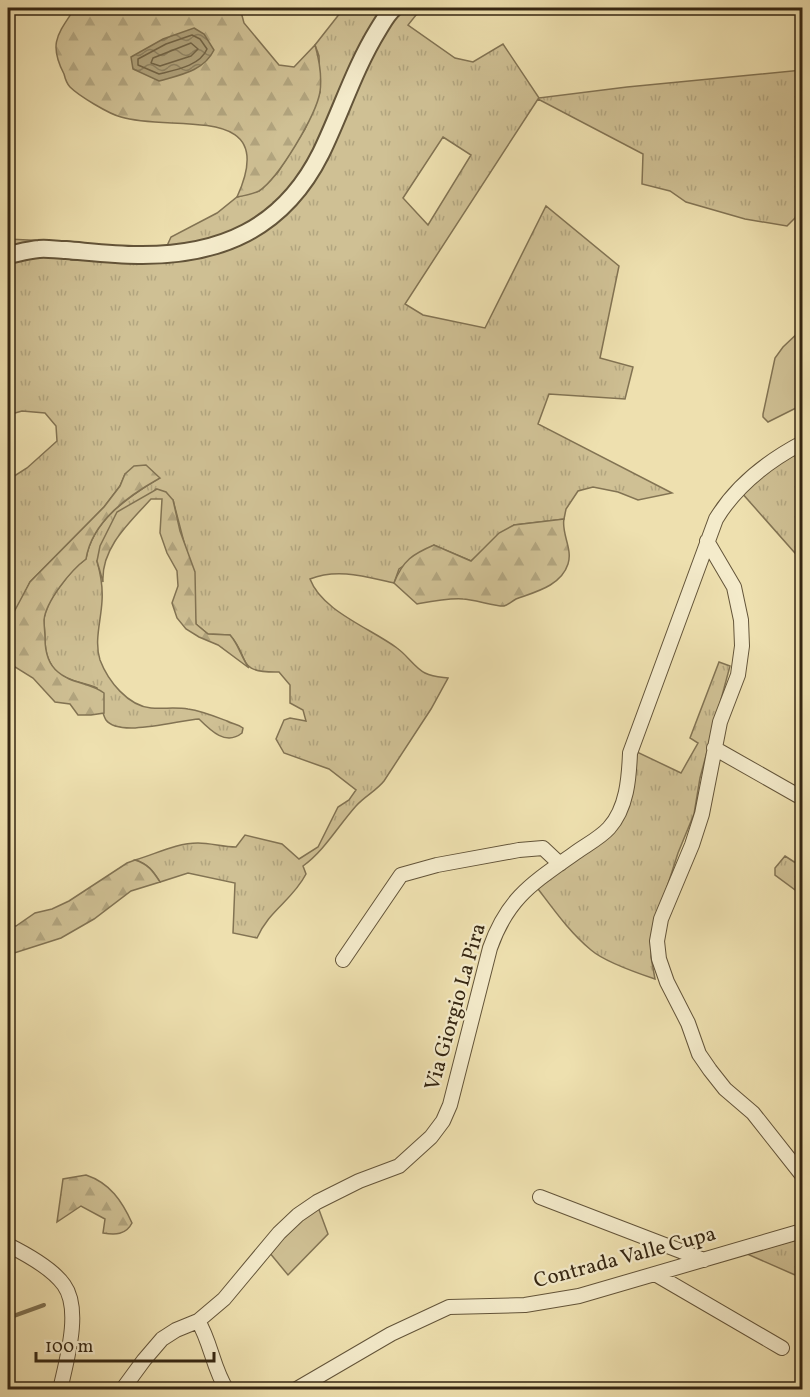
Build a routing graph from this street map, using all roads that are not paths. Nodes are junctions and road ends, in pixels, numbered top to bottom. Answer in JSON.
{"nodes":[{"id":1,"x":393,"y":8,"type":"edge"},
{"id":2,"x":8,"y":255,"type":"edge"},
{"id":3,"x":802,"y":443,"type":"edge"},
{"id":4,"x":707,"y":541,"type":"junction"},
{"id":5,"x":714,"y":748,"type":"junction"},
{"id":6,"x":802,"y":798,"type":"edge"},
{"id":7,"x":560,"y":864,"type":"junction"},
{"id":8,"x":343,"y":960,"type":"dead end"},
{"id":9,"x":802,"y":1175,"type":"edge"},
{"id":10,"x":540,"y":1197,"type":"dead end"},
{"id":11,"x":802,"y":1231,"type":"edge"},
{"id":12,"x":8,"y":1245,"type":"edge"},
{"id":13,"x":704,"y":1260,"type":"junction"},
{"id":14,"x":655,"y":1274,"type":"junction"},
{"id":15,"x":198,"y":1321,"type":"junction"},
{"id":16,"x":782,"y":1348,"type":"dead end"},
{"id":17,"x":60,"y":1389,"type":"edge"},
{"id":18,"x":122,"y":1389,"type":"edge"},
{"id":19,"x":227,"y":1389,"type":"edge"},
{"id":20,"x":295,"y":1389,"type":"edge"}],
"edges":[{"from":1,"to":2,"type":"street"},
{"from":3,"to":4,"type":"street","name":"Via Giorgio La Pira"},
{"from":4,"to":5,"type":"street"},
{"from":4,"to":7,"type":"street","name":"Via Giorgio La Pira"},
{"from":5,"to":6,"type":"street"},
{"from":5,"to":9,"type":"street"},
{"from":7,"to":8,"type":"street"},
{"from":7,"to":15,"type":"street","name":"Via Giorgio La Pira"},
{"from":10,"to":13,"type":"street"},
{"from":11,"to":13,"type":"street","name":"Contrada Valle Cupa"},
{"from":12,"to":17,"type":"street"},
{"from":13,"to":14,"type":"street","name":"Contrada Valle Cupa"},
{"from":14,"to":16,"type":"street"},
{"from":14,"to":20,"type":"street","name":"Contrada Valle Cupa"},
{"from":15,"to":18,"type":"street","name":"Via Giorgio La Pira"},
{"from":15,"to":19,"type":"street"}]}
